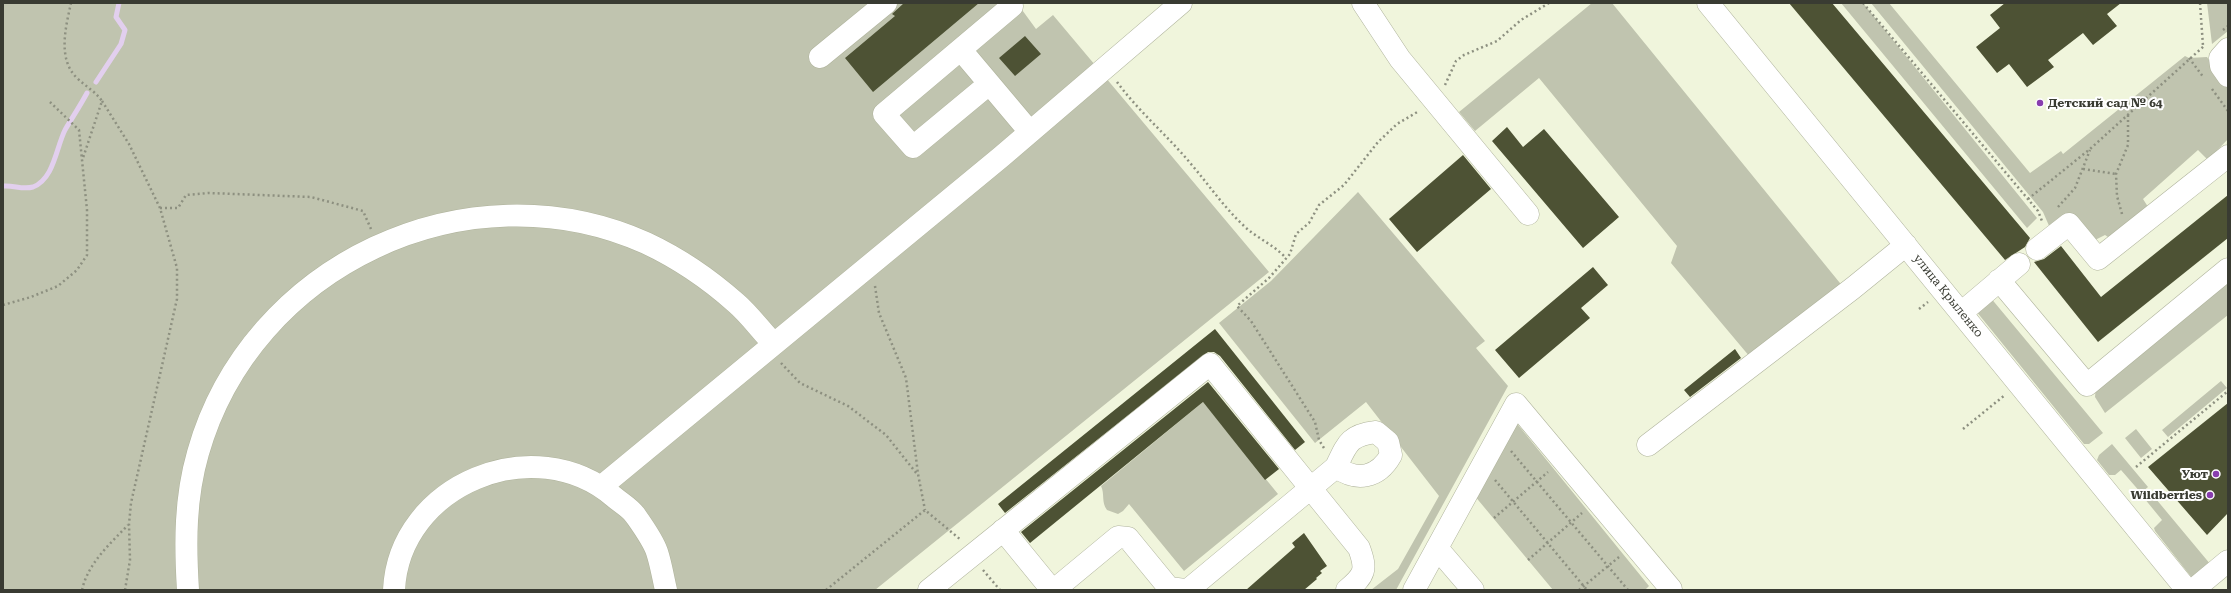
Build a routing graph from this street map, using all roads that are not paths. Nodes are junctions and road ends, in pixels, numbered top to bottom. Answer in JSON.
{"nodes":[{"id":1,"x":886,"y":3,"type":"edge"},
{"id":2,"x":1010,"y":3,"type":"edge"},
{"id":3,"x":1181,"y":3,"type":"edge"},
{"id":4,"x":1363,"y":3,"type":"edge"},
{"id":5,"x":1708,"y":3,"type":"edge"},
{"id":6,"x":2228,"y":48,"type":"edge"},
{"id":7,"x":960,"y":50,"type":"junction"},
{"id":8,"x":820,"y":57,"type":"dead end"},
{"id":9,"x":2228,"y":76,"type":"edge"},
{"id":10,"x":989,"y":84,"type":"junction"},
{"id":11,"x":1030,"y":132,"type":"junction"},
{"id":12,"x":2228,"y":156,"type":"edge"},
{"id":13,"x":1528,"y":214,"type":"dead end"},
{"id":14,"x":1906,"y":245,"type":"junction"},
{"id":15,"x":2037,"y":249,"type":"dead end"},
{"id":16,"x":2019,"y":264,"type":"dead end"},
{"id":17,"x":2228,"y":269,"type":"edge"},
{"id":18,"x":1999,"y":280,"type":"junction"},
{"id":19,"x":1961,"y":313,"type":"junction"},
{"id":20,"x":774,"y":344,"type":"junction"},
{"id":21,"x":1648,"y":445,"type":"dead end"},
{"id":22,"x":1336,"y":467,"type":"road end"},
{"id":23,"x":602,"y":486,"type":"junction"},
{"id":24,"x":1310,"y":490,"type":"junction"},
{"id":25,"x":1003,"y":530,"type":"junction"},
{"id":26,"x":1437,"y":548,"type":"junction"},
{"id":27,"x":2228,"y":561,"type":"edge"},
{"id":28,"x":932,"y":589,"type":"edge"},
{"id":29,"x":188,"y":590,"type":"edge"},
{"id":30,"x":394,"y":590,"type":"edge"},
{"id":31,"x":666,"y":590,"type":"edge"},
{"id":32,"x":1053,"y":590,"type":"edge"},
{"id":33,"x":1185,"y":590,"type":"edge"},
{"id":34,"x":1188,"y":590,"type":"edge"},
{"id":35,"x":1347,"y":590,"type":"edge"},
{"id":36,"x":1414,"y":590,"type":"edge"},
{"id":37,"x":1473,"y":590,"type":"edge"},
{"id":38,"x":1671,"y":590,"type":"edge"},
{"id":39,"x":2187,"y":590,"type":"edge"},
{"id":40,"x":2193,"y":590,"type":"edge"}],
"edges":[{"from":1,"to":8,"type":"street"},
{"from":2,"to":7,"type":"street"},
{"from":3,"to":11,"type":"street"},
{"from":4,"to":13,"type":"street"},
{"from":5,"to":14,"type":"street","name":"улица Крыленко"},
{"from":6,"to":9,"type":"street"},
{"from":7,"to":10,"type":"street"},
{"from":7,"to":10,"type":"street"},
{"from":10,"to":11,"type":"street"},
{"from":11,"to":20,"type":"street"},
{"from":12,"to":15,"type":"street"},
{"from":14,"to":19,"type":"street","name":"улица Крыленко"},
{"from":14,"to":21,"type":"street"},
{"from":16,"to":18,"type":"street"},
{"from":17,"to":18,"type":"street"},
{"from":18,"to":19,"type":"street"},
{"from":19,"to":39,"type":"street","name":"улица Крыленко"},
{"from":20,"to":23,"type":"street"},
{"from":20,"to":29,"type":"street"},
{"from":22,"to":24,"type":"street"},
{"from":23,"to":30,"type":"street"},
{"from":23,"to":31,"type":"street"},
{"from":24,"to":25,"type":"street"},
{"from":24,"to":34,"type":"street"},
{"from":24,"to":35,"type":"street"},
{"from":25,"to":28,"type":"street"},
{"from":25,"to":32,"type":"street"},
{"from":26,"to":36,"type":"street"},
{"from":26,"to":37,"type":"street"},
{"from":26,"to":38,"type":"street"},
{"from":27,"to":40,"type":"street"},
{"from":32,"to":33,"type":"street"}]}
